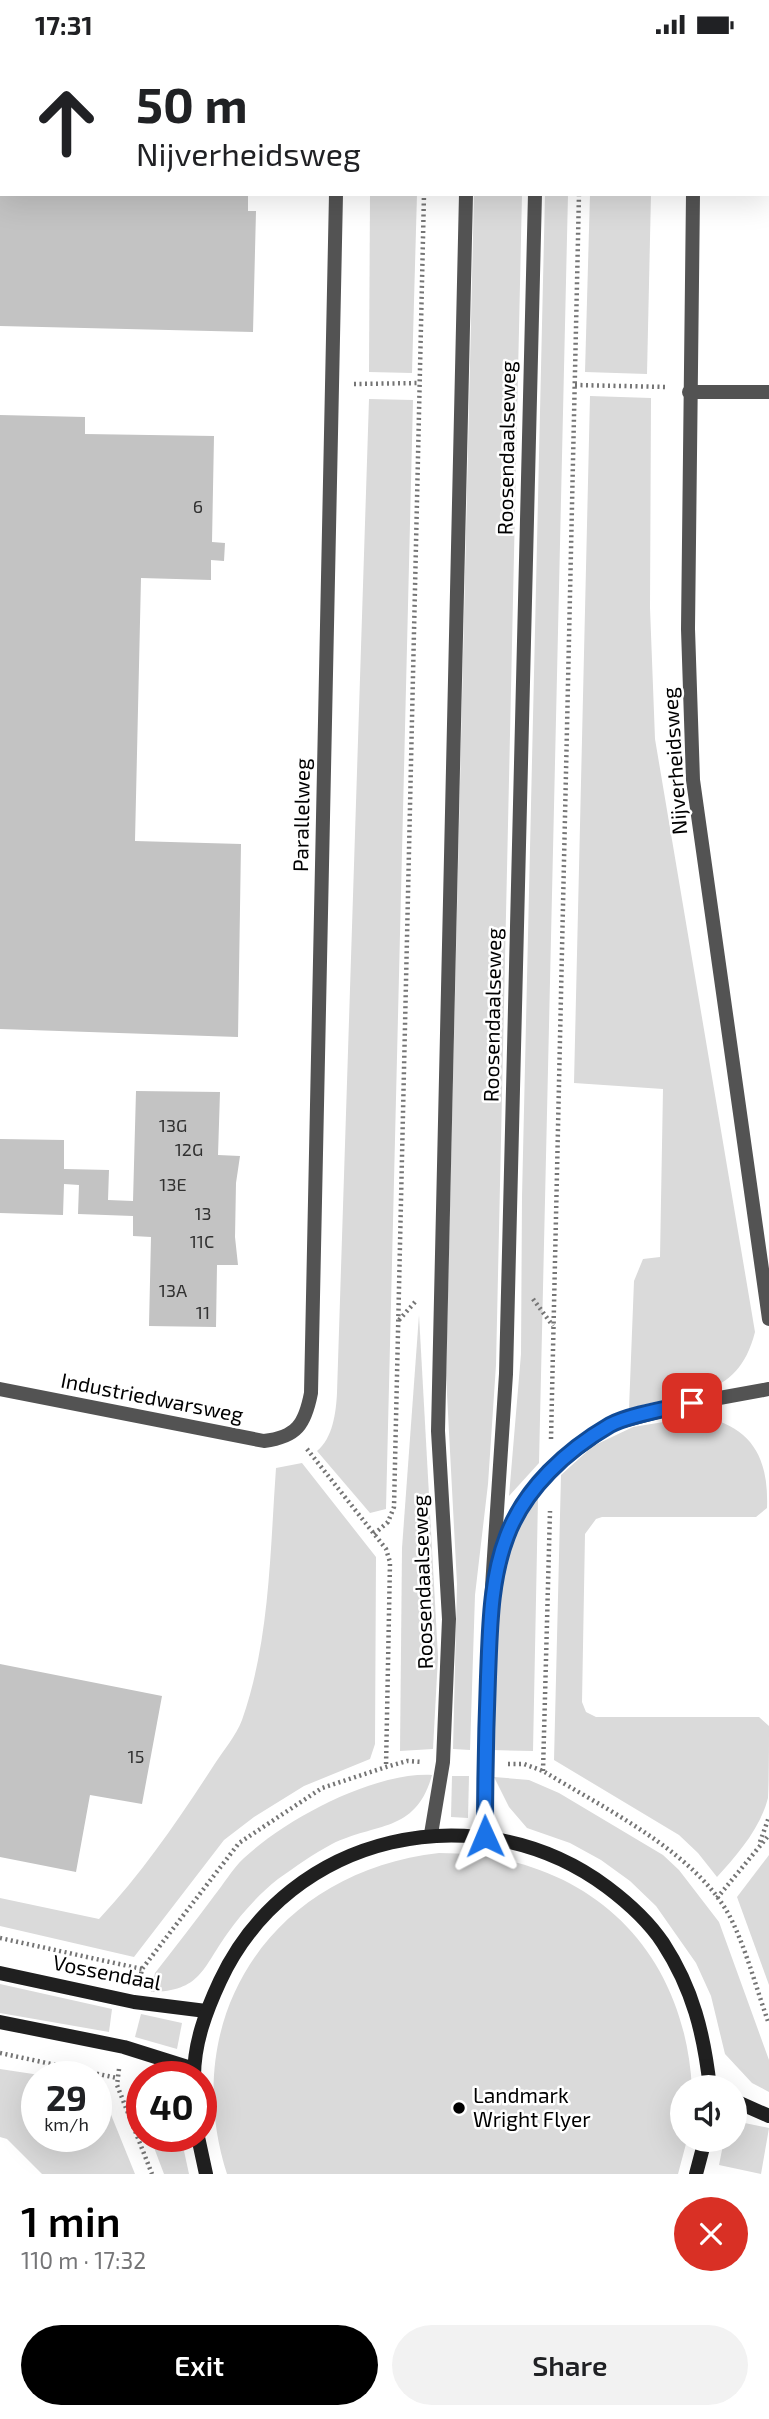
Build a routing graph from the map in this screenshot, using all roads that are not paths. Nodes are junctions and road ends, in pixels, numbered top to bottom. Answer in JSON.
{"nodes":[{"id":1,"x":336,"y":196,"type":"edge"},
{"id":2,"x":466,"y":196,"type":"edge"},
{"id":3,"x":535,"y":196,"type":"edge"},
{"id":4,"x":692,"y":196,"type":"edge"},
{"id":5,"x":689,"y":392,"type":"junction"},
{"id":6,"x":769,"y":392,"type":"edge"},
{"id":7,"x":769,"y":1319,"type":"edge"},
{"id":8,"x":0,"y":1389,"type":"edge"},
{"id":9,"x":769,"y":1389,"type":"edge"},
{"id":10,"x":294,"y":1432,"type":"joint"},
{"id":11,"x":491,"y":1602,"type":"junction"},
{"id":12,"x":431,"y":1834,"type":"junction"},
{"id":13,"x":485,"y":1836,"type":"junction"},
{"id":14,"x":0,"y":1973,"type":"edge"},
{"id":15,"x":206,"y":2011,"type":"junction"},
{"id":16,"x":0,"y":2022,"type":"edge"},
{"id":17,"x":162,"y":2061,"type":"edge"},
{"id":18,"x":196,"y":2061,"type":"edge"},
{"id":19,"x":708,"y":2075,"type":"edge"},
{"id":20,"x":747,"y":2106,"type":"edge"},
{"id":21,"x":769,"y":2116,"type":"edge"},
{"id":22,"x":201,"y":2152,"type":"edge"},
{"id":23,"x":702,"y":2152,"type":"edge"},
{"id":24,"x":206,"y":2174,"type":"edge"},
{"id":25,"x":696,"y":2174,"type":"edge"}],
"edges":[{"from":1,"to":10,"type":"street","name":"Parallelweg"},
{"from":2,"to":12,"type":"street","name":"Roosendaalseweg"},
{"from":3,"to":11,"type":"street","name":"Roosendaalseweg"},
{"from":4,"to":5,"type":"street","name":"Nijverheidsweg"},
{"from":5,"to":6,"type":"street"},
{"from":5,"to":7,"type":"street","name":"Nijverheidsweg"},
{"from":8,"to":10,"type":"street","name":"Industriedwarsweg"},
{"from":9,"to":11,"type":"street"},
{"from":11,"to":13,"type":"street","name":"Roosendaalseweg"},
{"from":12,"to":13,"type":"main road"},
{"from":12,"to":15,"type":"main road"},
{"from":13,"to":19,"type":"main road"},
{"from":14,"to":15,"type":"main road","name":"Vossendaal"},
{"from":15,"to":18,"type":"main road"},
{"from":16,"to":17,"type":"main road"},
{"from":20,"to":21,"type":"main road"},
{"from":22,"to":24,"type":"main road"},
{"from":23,"to":25,"type":"main road"}]}
